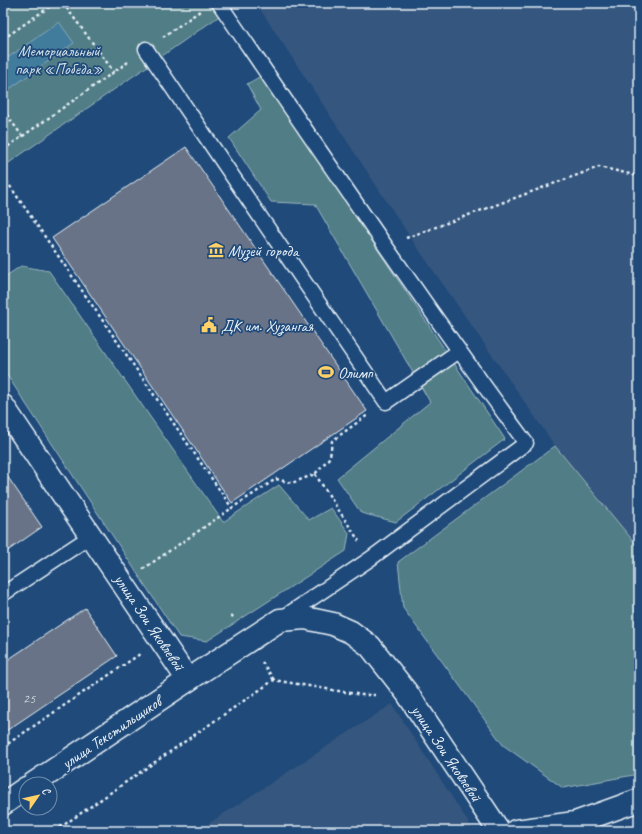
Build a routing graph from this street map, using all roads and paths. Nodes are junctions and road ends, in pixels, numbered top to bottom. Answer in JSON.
{"nodes":[{"id":1,"x":54,"y":3,"type":"edge"},
{"id":2,"x":63,"y":3,"type":"edge"},
{"id":3,"x":220,"y":3,"type":"edge"},
{"id":4,"x":205,"y":7,"type":"dead end"},
{"id":5,"x":3,"y":39,"type":"edge"},
{"id":6,"x":146,"y":49,"type":"junction"},
{"id":7,"x":114,"y":72,"type":"junction"},
{"id":8,"x":3,"y":110,"type":"edge"},
{"id":9,"x":23,"y":137,"type":"junction"},
{"id":10,"x":3,"y":150,"type":"edge"},
{"id":11,"x":3,"y":176,"type":"edge"},
{"id":12,"x":639,"y":176,"type":"edge"},
{"id":13,"x":385,"y":246,"type":"junction"},
{"id":14,"x":458,"y":351,"type":"junction"},
{"id":15,"x":386,"y":402,"type":"junction"},
{"id":16,"x":3,"y":406,"type":"edge"},
{"id":17,"x":315,"y":474,"type":"junction"},
{"id":18,"x":232,"y":508,"type":"junction"},
{"id":19,"x":91,"y":536,"type":"junction"},
{"id":20,"x":370,"y":559,"type":"junction"},
{"id":21,"x":139,"y":572,"type":"dead end"},
{"id":22,"x":3,"y":594,"type":"edge"},
{"id":23,"x":231,"y":615,"type":"dead end"},
{"id":24,"x":235,"y":620,"type":"dead end"},
{"id":25,"x":280,"y":620,"type":"junction"},
{"id":26,"x":142,"y":653,"type":"dead end"},
{"id":27,"x":259,"y":656,"type":"dead end"},
{"id":28,"x":188,"y":680,"type":"junction"},
{"id":29,"x":274,"y":680,"type":"junction"},
{"id":30,"x":407,"y":693,"type":"junction"},
{"id":31,"x":3,"y":747,"type":"edge"},
{"id":32,"x":45,"y":776,"type":"edge"},
{"id":33,"x":18,"y":794,"type":"edge"},
{"id":34,"x":639,"y":800,"type":"edge"},
{"id":35,"x":3,"y":804,"type":"edge"},
{"id":36,"x":56,"y":831,"type":"edge"},
{"id":37,"x":499,"y":831,"type":"edge"},
{"id":38,"x":516,"y":831,"type":"edge"}],
"edges":[{"from":1,"to":5,"type":"path"},
{"from":2,"to":7,"type":"path"},
{"from":3,"to":13,"type":"lane"},
{"from":4,"to":6,"type":"path"},
{"from":6,"to":7,"type":"path"},
{"from":6,"to":15,"type":"lane"},
{"from":7,"to":9,"type":"path"},
{"from":8,"to":9,"type":"path"},
{"from":9,"to":10,"type":"path"},
{"from":11,"to":18,"type":"path"},
{"from":12,"to":13,"type":"path"},
{"from":13,"to":14,"type":"lane"},
{"from":14,"to":15,"type":"lane"},
{"from":14,"to":20,"type":"lane"},
{"from":15,"to":17,"type":"path"},
{"from":16,"to":19,"type":"street","name":"улица Зои Яковлевой"},
{"from":17,"to":18,"type":"path"},
{"from":17,"to":20,"type":"path"},
{"from":18,"to":21,"type":"path"},
{"from":19,"to":22,"type":"lane"},
{"from":19,"to":28,"type":"street","name":"улица Зои Яковлевой"},
{"from":20,"to":25,"type":"lane"},
{"from":23,"to":24,"type":"path"},
{"from":25,"to":28,"type":"street","name":"улица Зои Яковлевой"},
{"from":25,"to":30,"type":"street","name":"улица Зои Яковлевой"},
{"from":26,"to":31,"type":"path"},
{"from":27,"to":29,"type":"path"},
{"from":28,"to":32,"type":"street","name":"улица Текстильщиков"},
{"from":29,"to":30,"type":"path"},
{"from":29,"to":36,"type":"path"},
{"from":30,"to":37,"type":"street","name":"улица Зои Яковлевой"},
{"from":33,"to":35,"type":"street"},
{"from":34,"to":38,"type":"street"}]}
